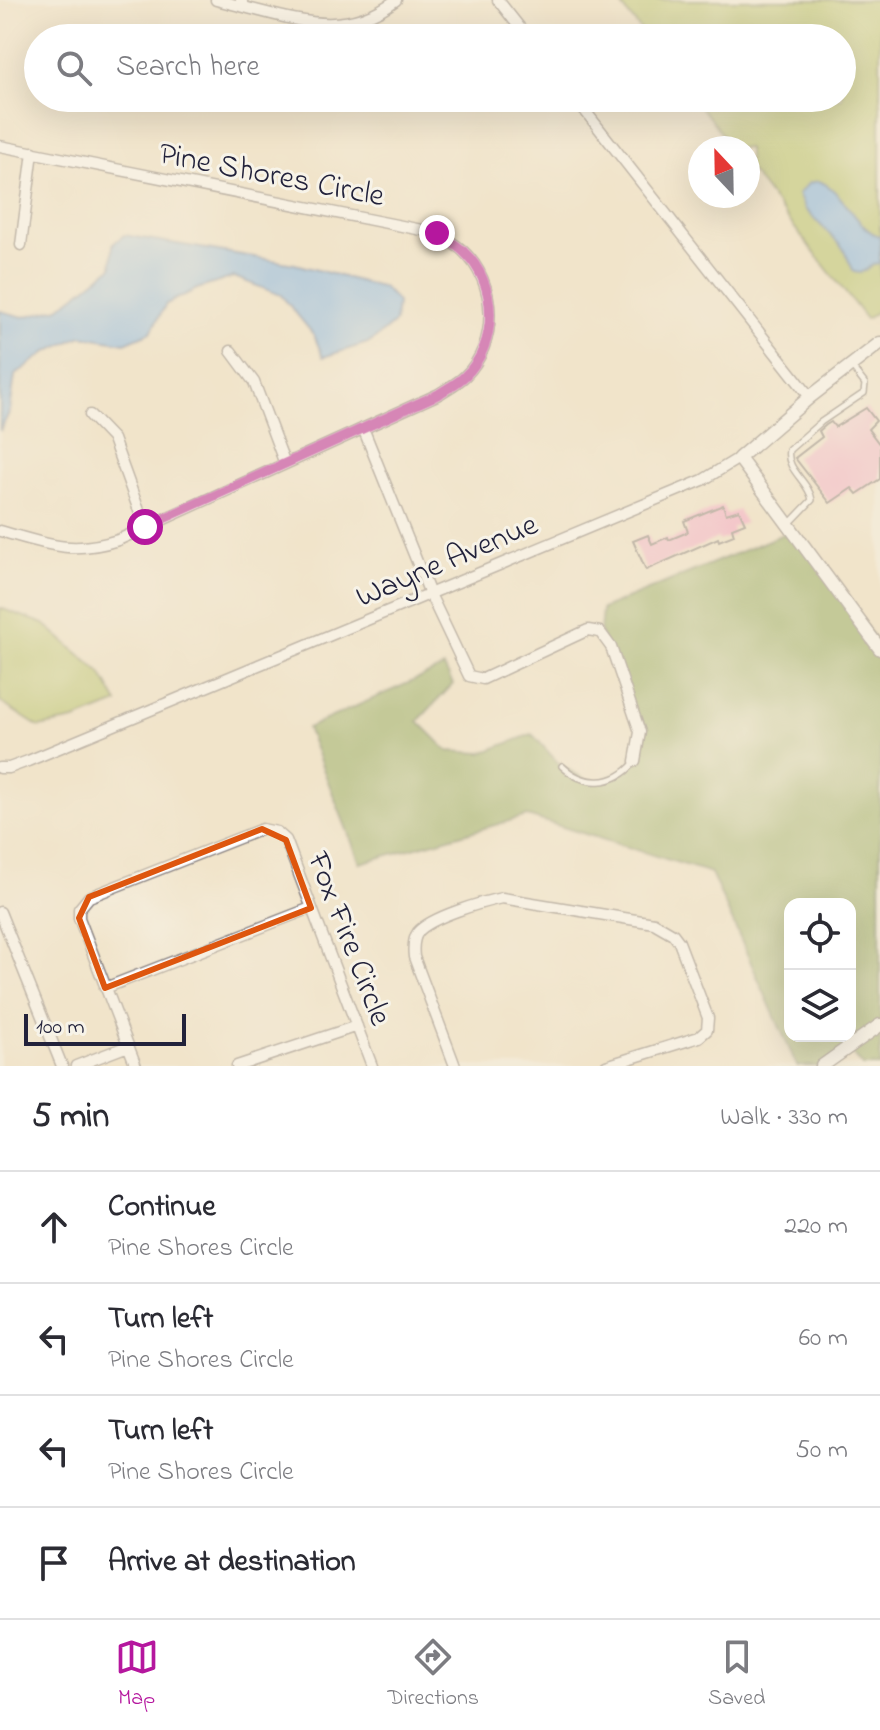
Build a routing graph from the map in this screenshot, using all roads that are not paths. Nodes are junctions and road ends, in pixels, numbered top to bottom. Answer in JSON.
{"nodes":[{"id":1,"x":216,"y":0,"type":"edge"},
{"id":2,"x":396,"y":0,"type":"edge"},
{"id":3,"x":498,"y":0,"type":"edge"},
{"id":4,"x":243,"y":3,"type":"edge"},
{"id":5,"x":517,"y":24,"type":"edge"},
{"id":6,"x":586,"y":112,"type":"edge"},
{"id":7,"x":0,"y":146,"type":"edge"},
{"id":8,"x":33,"y":152,"type":"junction"},
{"id":9,"x":21,"y":245,"type":"dead end"},
{"id":10,"x":880,"y":343,"type":"edge"},
{"id":11,"x":231,"y":351,"type":"dead end"},
{"id":12,"x":851,"y":365,"type":"junction"},
{"id":13,"x":810,"y":397,"type":"junction"},
{"id":14,"x":90,"y":415,"type":"dead end"},
{"id":15,"x":363,"y":428,"type":"junction"},
{"id":16,"x":739,"y":458,"type":"junction"},
{"id":17,"x":285,"y":464,"type":"junction"},
{"id":18,"x":788,"y":525,"type":"junction"},
{"id":19,"x":145,"y":527,"type":"junction"},
{"id":20,"x":0,"y":531,"type":"edge"},
{"id":21,"x":430,"y":594,"type":"junction"},
{"id":22,"x":880,"y":649,"type":"edge"},
{"id":23,"x":635,"y":761,"type":"joint"},
{"id":24,"x":562,"y":766,"type":"dead end"},
{"id":25,"x":0,"y":768,"type":"edge"},
{"id":26,"x":311,"y":908,"type":"junction"},
{"id":27,"x":0,"y":912,"type":"edge"},
{"id":28,"x":105,"y":988,"type":"junction"},
{"id":29,"x":880,"y":1025,"type":"edge"},
{"id":30,"x":357,"y":1026,"type":"junction"},
{"id":31,"x":128,"y":1046,"type":"junction"},
{"id":32,"x":62,"y":1066,"type":"edge"},
{"id":33,"x":76,"y":1066,"type":"edge"},
{"id":34,"x":136,"y":1066,"type":"edge"},
{"id":35,"x":237,"y":1066,"type":"edge"},
{"id":36,"x":372,"y":1066,"type":"edge"},
{"id":37,"x":455,"y":1066,"type":"edge"},
{"id":38,"x":606,"y":1066,"type":"edge"},
{"id":39,"x":822,"y":1066,"type":"edge"}],
"edges":[{"from":1,"to":4,"type":"street"},
{"from":2,"to":4,"type":"street"},
{"from":3,"to":5,"type":"street"},
{"from":6,"to":13,"type":"street"},
{"from":7,"to":8,"type":"street","name":"Pine Shores Circle"},
{"from":8,"to":9,"type":"street"},
{"from":8,"to":15,"type":"street","name":"Pine Shores Circle"},
{"from":10,"to":12,"type":"street","name":"Wayne Avenue"},
{"from":11,"to":17,"type":"street"},
{"from":12,"to":13,"type":"street","name":"Wayne Avenue"},
{"from":12,"to":18,"type":"lane"},
{"from":13,"to":16,"type":"street","name":"Wayne Avenue"},
{"from":14,"to":19,"type":"street"},
{"from":15,"to":17,"type":"street","name":"Pine Shores Circle"},
{"from":15,"to":21,"type":"street"},
{"from":16,"to":18,"type":"street"},
{"from":16,"to":21,"type":"street","name":"Wayne Avenue"},
{"from":17,"to":19,"type":"street","name":"Pine Shores Circle"},
{"from":18,"to":22,"type":"street"},
{"from":19,"to":20,"type":"street","name":"Pine Shores Circle"},
{"from":21,"to":23,"type":"street"},
{"from":21,"to":25,"type":"street","name":"Wayne Avenue"},
{"from":23,"to":24,"type":"lane"},
{"from":26,"to":28,"type":"street"},
{"from":26,"to":28,"type":"street","name":"Fox Fire Circle"},
{"from":26,"to":30,"type":"street","name":"Fox Fire Circle"},
{"from":27,"to":32,"type":"street"},
{"from":28,"to":31,"type":"street","name":"Fox Fire Circle"},
{"from":29,"to":39,"type":"street"},
{"from":30,"to":35,"type":"street"},
{"from":30,"to":36,"type":"street","name":"Fox Fire Circle"},
{"from":31,"to":33,"type":"street"},
{"from":31,"to":34,"type":"street","name":"Fox Fire Circle"},
{"from":37,"to":38,"type":"street"}]}
